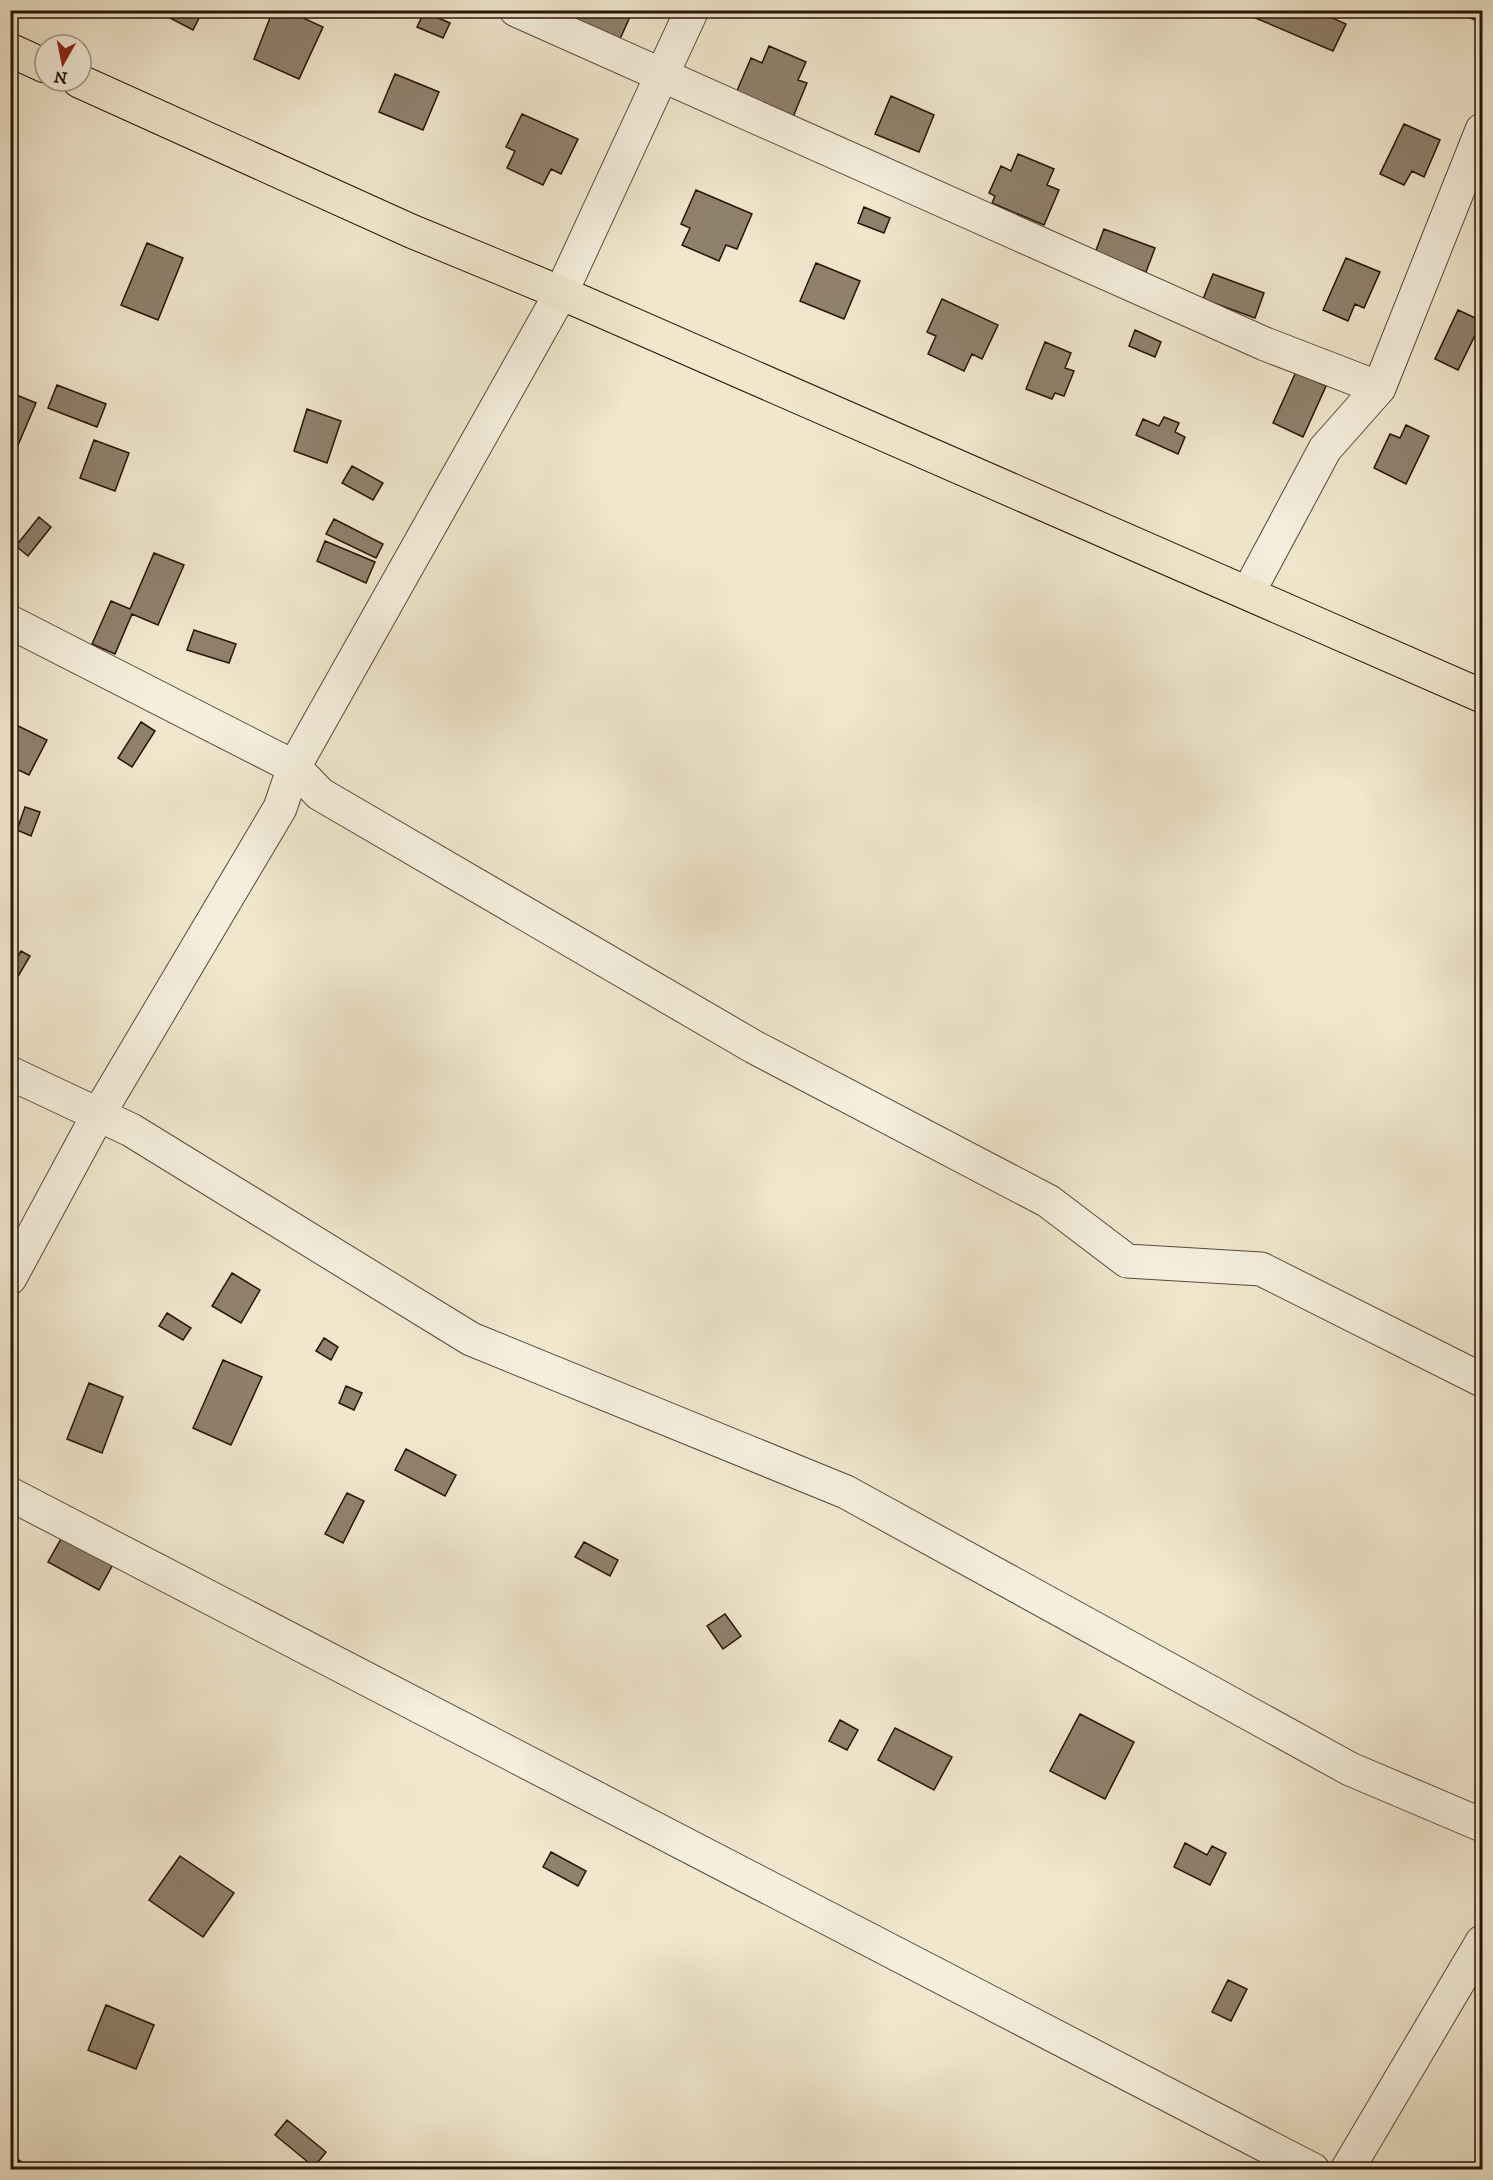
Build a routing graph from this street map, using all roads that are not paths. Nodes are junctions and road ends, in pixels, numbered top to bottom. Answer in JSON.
{"nodes":[{"id":1,"x":516,"y":10,"type":"edge"},
{"id":2,"x":692,"y":10,"type":"edge"},
{"id":3,"x":10,"y":50,"type":"edge"},
{"id":4,"x":33,"y":61,"type":"edge"},
{"id":5,"x":662,"y":74,"type":"junction"},
{"id":6,"x":93,"y":87,"type":"edge"},
{"id":7,"x":1482,"y":130,"type":"edge"},
{"id":8,"x":561,"y":293,"type":"junction"},
{"id":9,"x":1379,"y":388,"type":"junction"},
{"id":10,"x":1248,"y":593,"type":"junction"},
{"id":11,"x":10,"y":622,"type":"edge"},
{"id":12,"x":1482,"y":696,"type":"edge"},
{"id":13,"x":294,"y":767,"type":"junction"},
{"id":14,"x":10,"y":1073,"type":"edge"},
{"id":15,"x":98,"y":1115,"type":"junction"},
{"id":16,"x":10,"y":1278,"type":"edge"},
{"id":17,"x":1482,"y":1380,"type":"edge"},
{"id":18,"x":10,"y":1494,"type":"edge"},
{"id":19,"x":1482,"y":1826,"type":"edge"},
{"id":20,"x":1482,"y":1942,"type":"edge"},
{"id":21,"x":1313,"y":2169,"type":"edge"},
{"id":22,"x":1347,"y":2169,"type":"edge"}],
"edges":[{"from":1,"to":5,"type":"street"},
{"from":2,"to":5,"type":"street"},
{"from":3,"to":4,"type":"main road"},
{"from":5,"to":8,"type":"street"},
{"from":5,"to":9,"type":"street"},
{"from":6,"to":8,"type":"main road"},
{"from":7,"to":9,"type":"street"},
{"from":8,"to":10,"type":"main road"},
{"from":8,"to":13,"type":"street"},
{"from":9,"to":10,"type":"street"},
{"from":10,"to":12,"type":"main road"},
{"from":11,"to":13,"type":"street"},
{"from":13,"to":15,"type":"street"},
{"from":13,"to":17,"type":"street"},
{"from":14,"to":15,"type":"street"},
{"from":15,"to":16,"type":"street"},
{"from":15,"to":19,"type":"street"},
{"from":18,"to":21,"type":"street"},
{"from":20,"to":22,"type":"street"}]}
